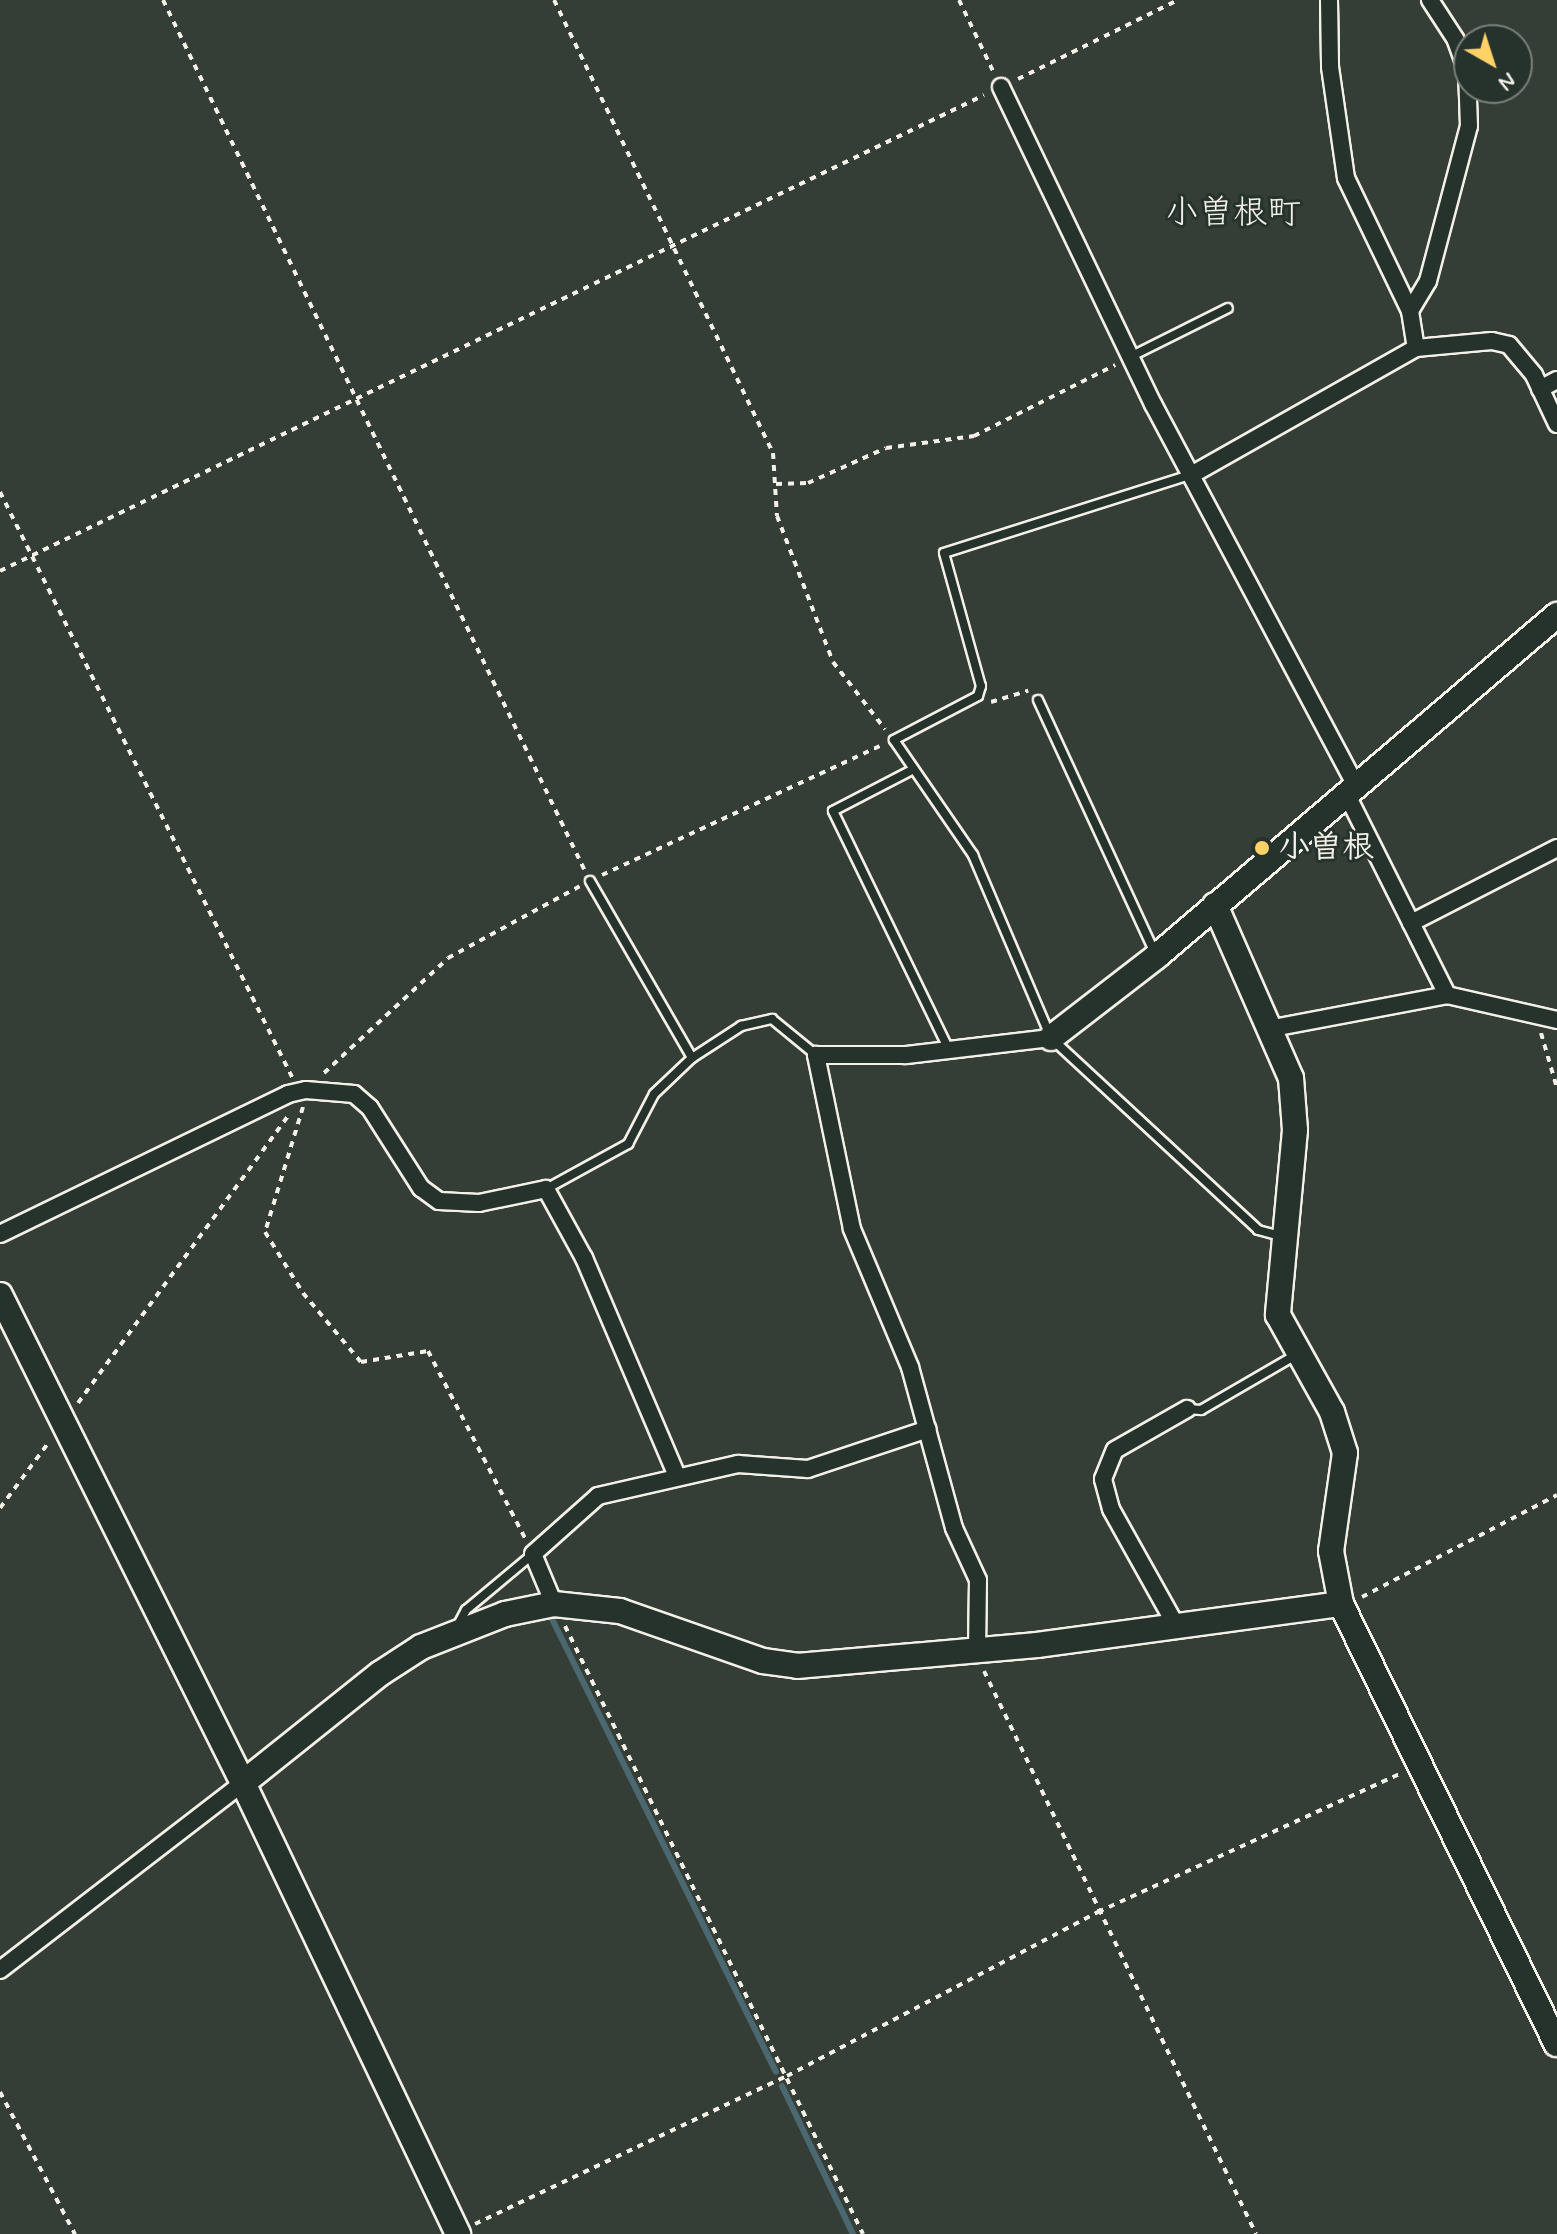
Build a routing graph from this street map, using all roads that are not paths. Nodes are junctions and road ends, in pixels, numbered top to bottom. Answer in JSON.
{"nodes":[{"id":1,"x":1329,"y":0,"type":"edge"},
{"id":2,"x":1430,"y":0,"type":"edge"},
{"id":3,"x":1001,"y":87,"type":"road end"},
{"id":4,"x":1228,"y":308,"type":"dead end"},
{"id":5,"x":1410,"y":311,"type":"junction"},
{"id":6,"x":1416,"y":348,"type":"junction"},
{"id":7,"x":1132,"y":356,"type":"junction"},
{"id":8,"x":1557,"y":380,"type":"edge"},
{"id":9,"x":1540,"y":389,"type":"junction"},
{"id":10,"x":1557,"y":424,"type":"edge"},
{"id":11,"x":1193,"y":474,"type":"junction"},
{"id":12,"x":1557,"y":615,"type":"edge"},
{"id":13,"x":1038,"y":700,"type":"road end"},
{"id":14,"x":912,"y":770,"type":"junction"},
{"id":15,"x":1352,"y":791,"type":"junction"},
{"id":16,"x":1557,"y":848,"type":"edge"},
{"id":17,"x":590,"y":881,"type":"road end"},
{"id":18,"x":1215,"y":905,"type":"junction"},
{"id":19,"x":1411,"y":923,"type":"junction"},
{"id":20,"x":1157,"y":956,"type":"junction"},
{"id":21,"x":1447,"y":995,"type":"junction"},
{"id":22,"x":1557,"y":1020,"type":"edge"},
{"id":23,"x":1273,"y":1028,"type":"junction"},
{"id":24,"x":1051,"y":1038,"type":"junction"},
{"id":25,"x":949,"y":1051,"type":"junction"},
{"id":26,"x":816,"y":1055,"type":"junction"},
{"id":27,"x":692,"y":1058,"type":"junction"},
{"id":28,"x":546,"y":1189,"type":"junction"},
{"id":29,"x":0,"y":1234,"type":"edge"},
{"id":30,"x":1286,"y":1237,"type":"junction"},
{"id":31,"x":0,"y":1295,"type":"edge"},
{"id":32,"x":1299,"y":1354,"type":"junction"},
{"id":33,"x":1187,"y":1409,"type":"joint"},
{"id":34,"x":928,"y":1429,"type":"junction"},
{"id":35,"x":677,"y":1476,"type":"junction"},
{"id":36,"x":533,"y":1554,"type":"junction"},
{"id":37,"x":554,"y":1604,"type":"junction"},
{"id":38,"x":1341,"y":1604,"type":"junction"},
{"id":39,"x":1178,"y":1629,"type":"junction"},
{"id":40,"x":454,"y":1632,"type":"junction"},
{"id":41,"x":977,"y":1651,"type":"junction"},
{"id":42,"x":243,"y":1783,"type":"junction"},
{"id":43,"x":0,"y":1970,"type":"edge"},
{"id":44,"x":1557,"y":2044,"type":"edge"},
{"id":45,"x":458,"y":2233,"type":"edge"}],
"edges":[{"from":1,"to":5,"type":"street"},
{"from":2,"to":5,"type":"street"},
{"from":3,"to":7,"type":"street"},
{"from":4,"to":7,"type":"lane"},
{"from":5,"to":6,"type":"street"},
{"from":6,"to":9,"type":"street"},
{"from":6,"to":11,"type":"street"},
{"from":7,"to":11,"type":"street"},
{"from":8,"to":9,"type":"street"},
{"from":9,"to":10,"type":"street"},
{"from":11,"to":14,"type":"lane"},
{"from":11,"to":15,"type":"street"},
{"from":12,"to":15,"type":"street"},
{"from":13,"to":20,"type":"lane"},
{"from":14,"to":24,"type":"lane"},
{"from":14,"to":25,"type":"lane"},
{"from":15,"to":18,"type":"street"},
{"from":15,"to":19,"type":"street"},
{"from":16,"to":19,"type":"street"},
{"from":17,"to":27,"type":"lane"},
{"from":18,"to":20,"type":"street"},
{"from":18,"to":23,"type":"street"},
{"from":19,"to":21,"type":"street"},
{"from":20,"to":24,"type":"street"},
{"from":21,"to":22,"type":"street"},
{"from":21,"to":23,"type":"street"},
{"from":23,"to":30,"type":"street"},
{"from":24,"to":25,"type":"street"},
{"from":24,"to":30,"type":"lane"},
{"from":25,"to":26,"type":"street"},
{"from":26,"to":27,"type":"lane"},
{"from":26,"to":34,"type":"street"},
{"from":27,"to":28,"type":"lane"},
{"from":28,"to":29,"type":"street"},
{"from":28,"to":35,"type":"street"},
{"from":30,"to":32,"type":"street"},
{"from":31,"to":42,"type":"street"},
{"from":32,"to":33,"type":"lane"},
{"from":32,"to":38,"type":"street"},
{"from":33,"to":39,"type":"street"},
{"from":34,"to":35,"type":"street"},
{"from":34,"to":41,"type":"street"},
{"from":35,"to":36,"type":"street"},
{"from":36,"to":37,"type":"street"},
{"from":36,"to":40,"type":"lane"},
{"from":37,"to":40,"type":"street"},
{"from":37,"to":41,"type":"street"},
{"from":38,"to":39,"type":"street"},
{"from":38,"to":44,"type":"street"},
{"from":39,"to":41,"type":"street"},
{"from":40,"to":42,"type":"street"},
{"from":42,"to":43,"type":"street"},
{"from":42,"to":45,"type":"street"}]}
